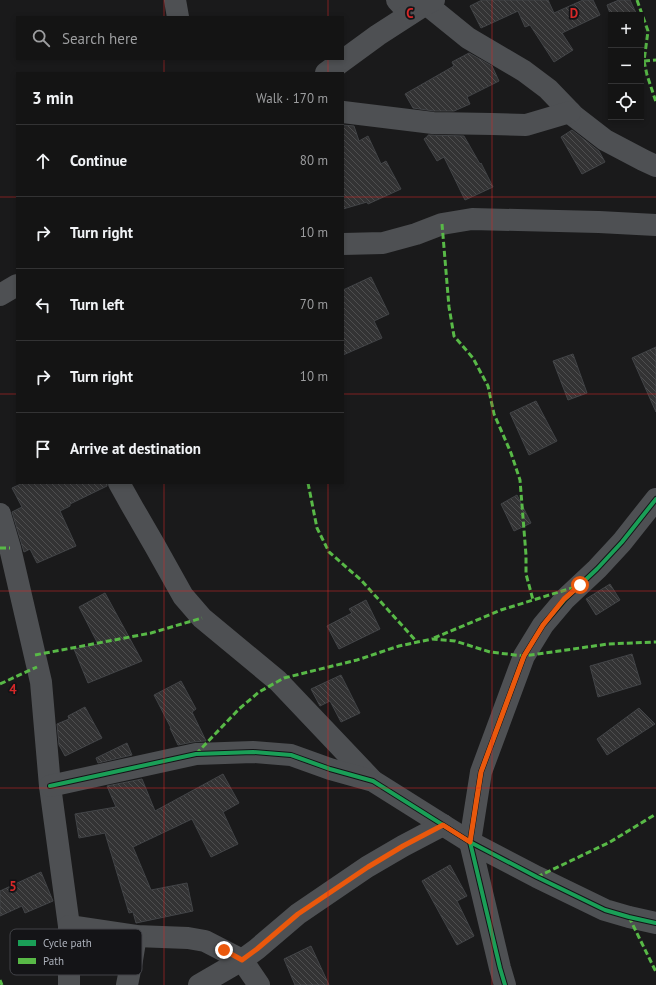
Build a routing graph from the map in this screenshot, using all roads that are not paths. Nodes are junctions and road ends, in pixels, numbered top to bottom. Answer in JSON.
{"nodes":[{"id":1,"x":175,"y":0,"type":"edge"},
{"id":2,"x":417,"y":5,"type":"edge"},
{"id":3,"x":178,"y":16,"type":"edge"},
{"id":4,"x":344,"y":60,"type":"edge"},
{"id":5,"x":344,"y":60,"type":"edge"},
{"id":6,"x":327,"y":72,"type":"edge"},
{"id":7,"x":344,"y":112,"type":"edge"},
{"id":8,"x":570,"y":112,"type":"junction"},
{"id":9,"x":656,"y":166,"type":"edge"},
{"id":10,"x":656,"y":225,"type":"edge"},
{"id":11,"x":344,"y":244,"type":"edge"},
{"id":12,"x":16,"y":286,"type":"edge"},
{"id":13,"x":0,"y":295,"type":"edge"},
{"id":14,"x":120,"y":484,"type":"edge"},
{"id":15,"x":656,"y":499,"type":"edge"},
{"id":16,"x":0,"y":514,"type":"edge"},
{"id":17,"x":373,"y":781,"type":"junction"},
{"id":18,"x":50,"y":786,"type":"junction"},
{"id":19,"x":443,"y":825,"type":"junction"},
{"id":20,"x":470,"y":842,"type":"junction"},
{"id":21,"x":656,"y":922,"type":"edge"},
{"id":22,"x":69,"y":926,"type":"joint"},
{"id":23,"x":89,"y":929,"type":"edge"},
{"id":24,"x":142,"y":936,"type":"edge"},
{"id":25,"x":242,"y":960,"type":"junction"},
{"id":26,"x":129,"y":975,"type":"edge"},
{"id":27,"x":127,"y":985,"type":"edge"},
{"id":28,"x":199,"y":985,"type":"edge"},
{"id":29,"x":260,"y":985,"type":"edge"},
{"id":30,"x":505,"y":985,"type":"edge"}],
"edges":[{"from":1,"to":3,"type":"street"},
{"from":2,"to":5,"type":"street"},
{"from":2,"to":8,"type":"street"},
{"from":4,"to":6,"type":"street"},
{"from":7,"to":8,"type":"street"},
{"from":8,"to":9,"type":"street"},
{"from":10,"to":11,"type":"street"},
{"from":12,"to":13,"type":"street"},
{"from":14,"to":17,"type":"street"},
{"from":15,"to":20,"type":"street"},
{"from":16,"to":18,"type":"street"},
{"from":17,"to":18,"type":"street"},
{"from":17,"to":19,"type":"street"},
{"from":18,"to":22,"type":"street"},
{"from":19,"to":20,"type":"street"},
{"from":19,"to":25,"type":"street"},
{"from":20,"to":21,"type":"street"},
{"from":20,"to":30,"type":"street"},
{"from":22,"to":23,"type":"street"},
{"from":24,"to":25,"type":"street"},
{"from":25,"to":28,"type":"street"},
{"from":25,"to":29,"type":"street"},
{"from":26,"to":27,"type":"street"}]}
